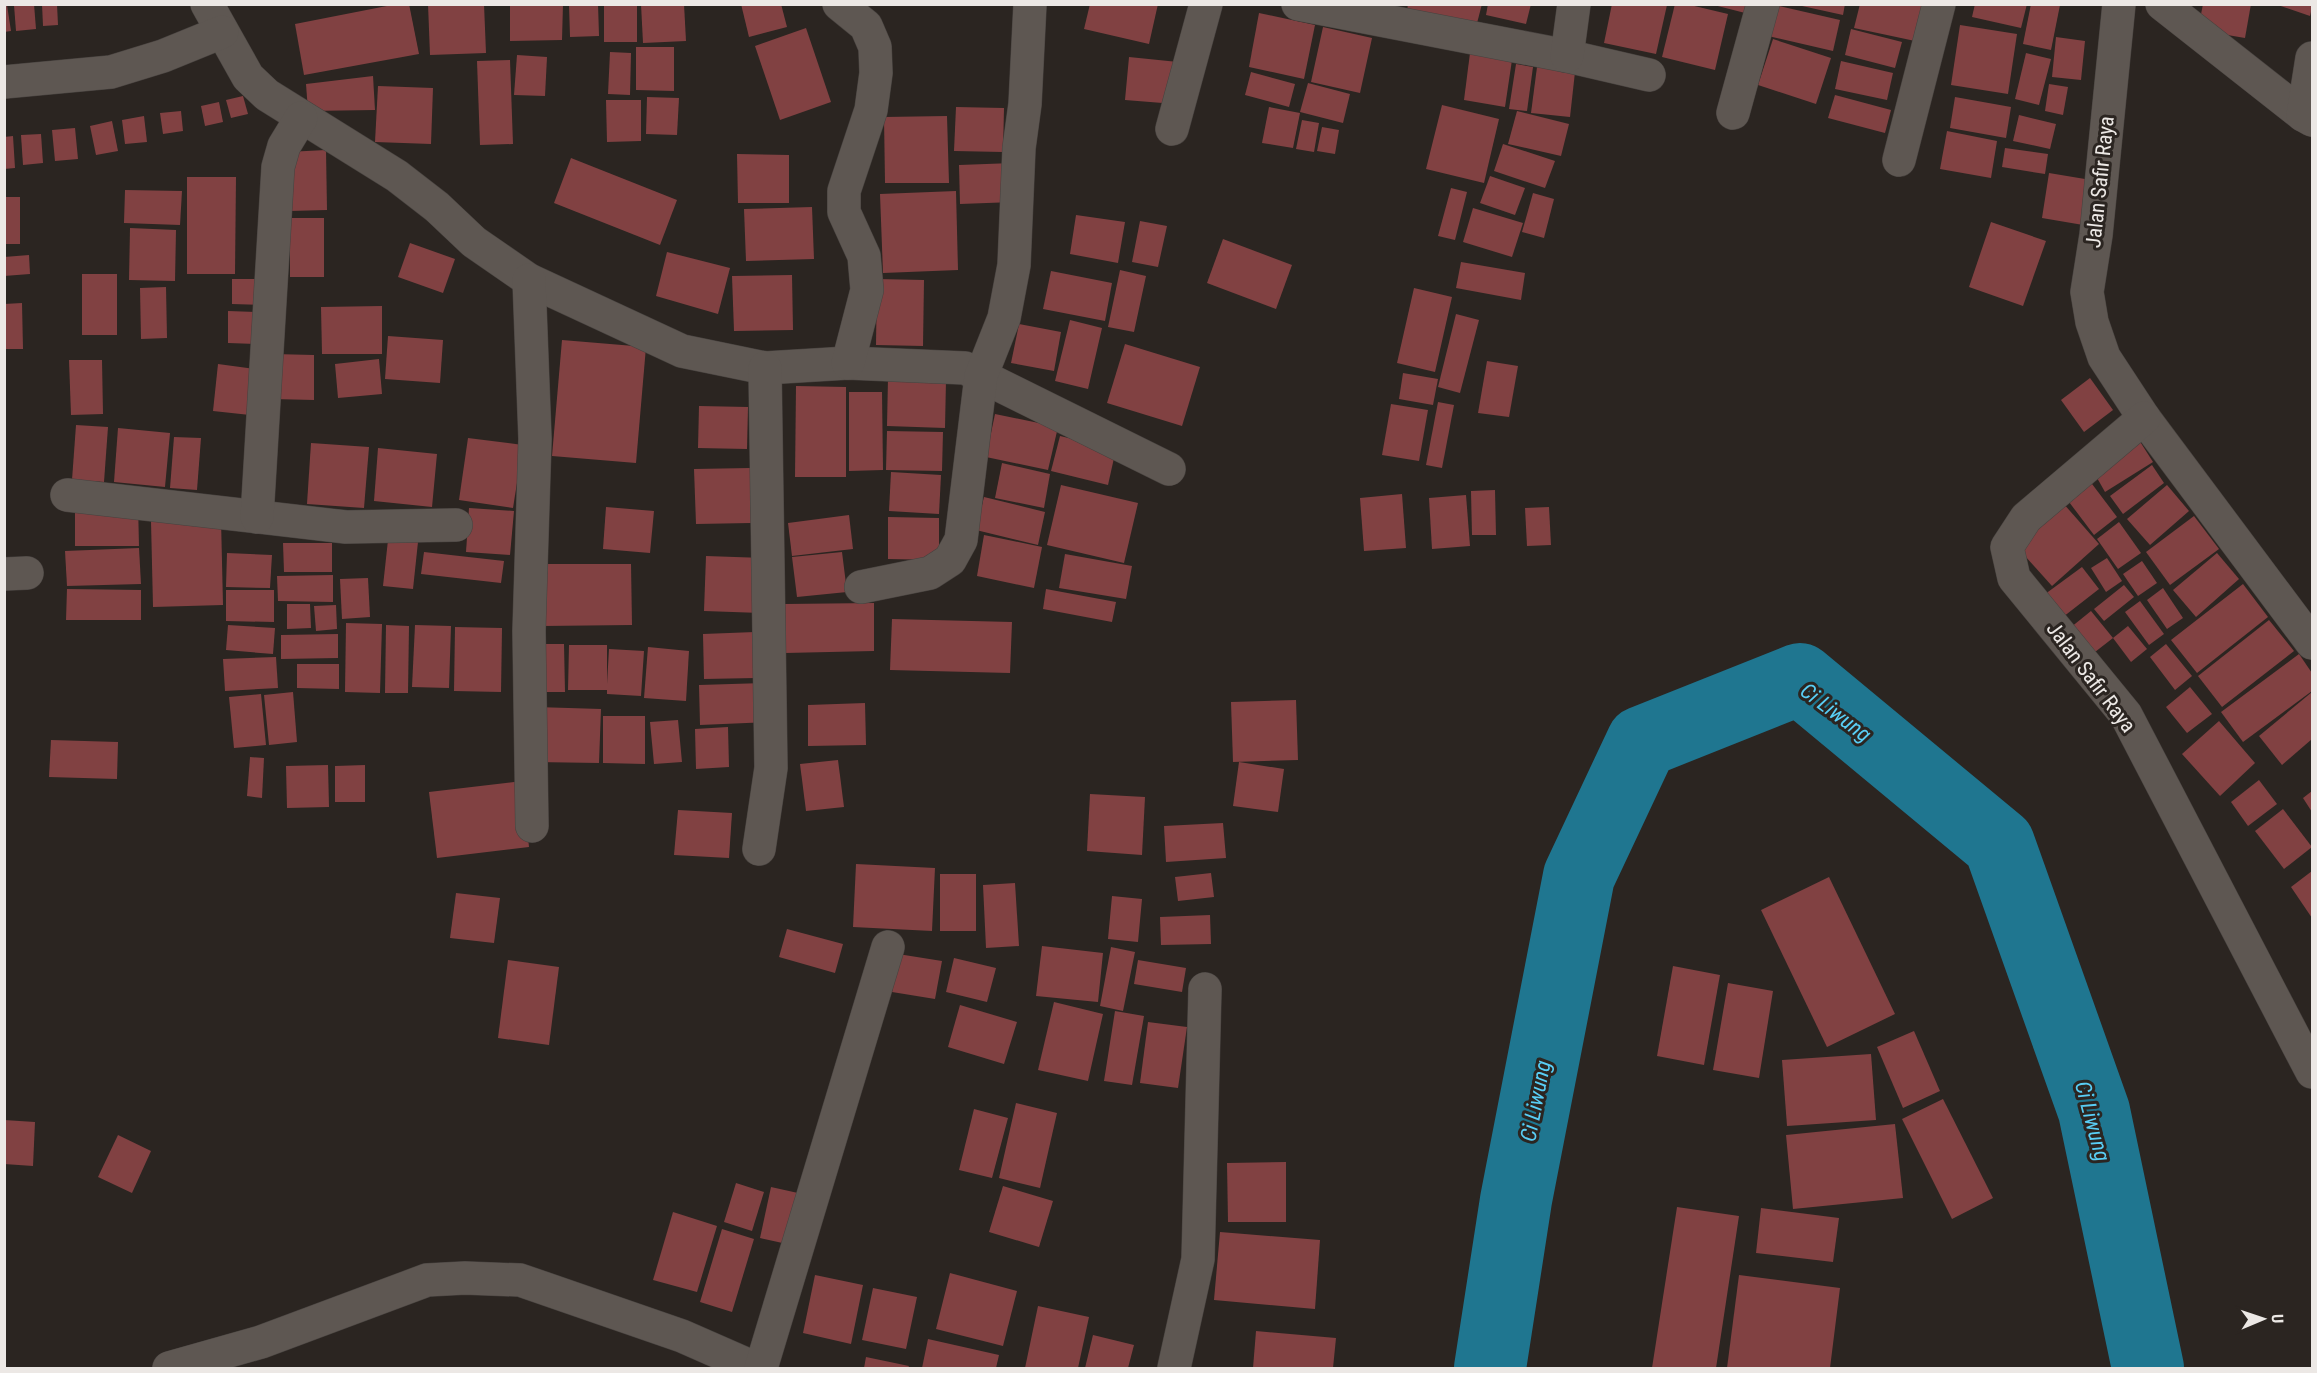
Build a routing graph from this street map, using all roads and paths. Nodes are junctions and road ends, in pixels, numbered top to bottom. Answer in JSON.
{"nodes":[{"id":1,"x":839,"y":4,"type":"edge"},
{"id":2,"x":1030,"y":4,"type":"edge"},
{"id":3,"x":1206,"y":4,"type":"edge"},
{"id":4,"x":1298,"y":4,"type":"edge"},
{"id":5,"x":1574,"y":4,"type":"edge"},
{"id":6,"x":1763,"y":4,"type":"edge"},
{"id":7,"x":1939,"y":4,"type":"edge"},
{"id":8,"x":2119,"y":4,"type":"edge"},
{"id":9,"x":2162,"y":4,"type":"edge"},
{"id":10,"x":214,"y":18,"type":"edge"},
{"id":11,"x":1567,"y":56,"type":"junction"},
{"id":12,"x":2313,"y":58,"type":"edge"},
{"id":13,"x":1649,"y":75,"type":"dead end"},
{"id":14,"x":4,"y":82,"type":"edge"},
{"id":15,"x":1732,"y":113,"type":"dead end"},
{"id":16,"x":301,"y":118,"type":"junction"},
{"id":17,"x":2308,"y":118,"type":"edge"},
{"id":18,"x":1172,"y":129,"type":"dead end"},
{"id":19,"x":1899,"y":160,"type":"dead end"},
{"id":20,"x":530,"y":280,"type":"junction"},
{"id":21,"x":848,"y":363,"type":"junction"},
{"id":22,"x":765,"y":368,"type":"junction"},
{"id":23,"x":981,"y":376,"type":"junction"},
{"id":24,"x":2144,"y":418,"type":"junction"},
{"id":25,"x":1168,"y":470,"type":"dead end"},
{"id":26,"x":67,"y":495,"type":"dead end"},
{"id":27,"x":257,"y":517,"type":"junction"},
{"id":28,"x":456,"y":525,"type":"dead end"},
{"id":29,"x":861,"y":587,"type":"dead end"},
{"id":30,"x":2313,"y":643,"type":"edge"},
{"id":31,"x":532,"y":826,"type":"dead end"},
{"id":32,"x":759,"y":849,"type":"dead end"},
{"id":33,"x":888,"y":947,"type":"dead end"},
{"id":34,"x":1205,"y":989,"type":"dead end"},
{"id":35,"x":2312,"y":1067,"type":"edge"},
{"id":36,"x":169,"y":1368,"type":"edge"},
{"id":37,"x":755,"y":1368,"type":"edge"},
{"id":38,"x":761,"y":1368,"type":"edge"},
{"id":39,"x":1174,"y":1368,"type":"edge"}],
"edges":[{"from":1,"to":21,"type":"street"},
{"from":2,"to":23,"type":"street"},
{"from":3,"to":18,"type":"street"},
{"from":4,"to":11,"type":"street"},
{"from":5,"to":11,"type":"street"},
{"from":6,"to":15,"type":"street"},
{"from":7,"to":19,"type":"street"},
{"from":8,"to":24,"type":"street","name":"Jalan Safir Raya"},
{"from":9,"to":17,"type":"street"},
{"from":10,"to":14,"type":"street"},
{"from":10,"to":16,"type":"street"},
{"from":11,"to":13,"type":"street"},
{"from":12,"to":17,"type":"street"},
{"from":16,"to":20,"type":"street"},
{"from":16,"to":27,"type":"street"},
{"from":20,"to":22,"type":"street"},
{"from":20,"to":31,"type":"street"},
{"from":21,"to":22,"type":"street"},
{"from":21,"to":23,"type":"street"},
{"from":22,"to":32,"type":"street"},
{"from":23,"to":25,"type":"street"},
{"from":23,"to":29,"type":"street"},
{"from":24,"to":30,"type":"street","name":"Jalan Safir Raya"},
{"from":24,"to":35,"type":"street","name":"Jalan Safir Raya"},
{"from":26,"to":27,"type":"street"},
{"from":27,"to":28,"type":"street"},
{"from":33,"to":38,"type":"street"},
{"from":34,"to":39,"type":"street"},
{"from":36,"to":37,"type":"street"}]}
